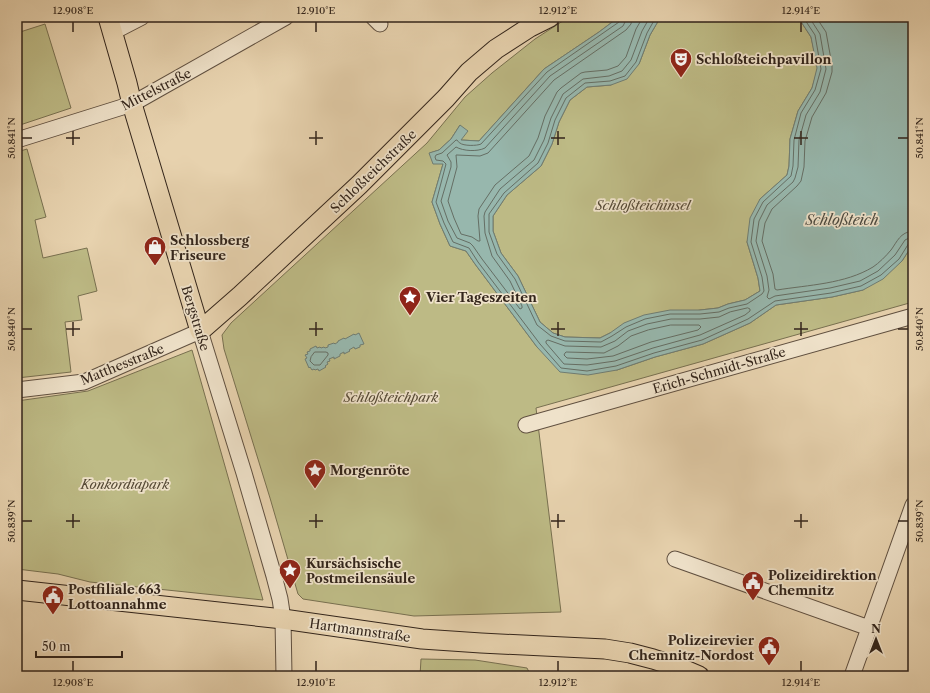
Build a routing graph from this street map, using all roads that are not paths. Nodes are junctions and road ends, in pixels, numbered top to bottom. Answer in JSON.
{"nodes":[{"id":1,"x":142,"y":17,"type":"edge"},
{"id":2,"x":286,"y":17,"type":"edge"},
{"id":3,"x":550,"y":17,"type":"edge"},
{"id":4,"x":111,"y":25,"type":"edge"},
{"id":5,"x":132,"y":104,"type":"junction"},
{"id":6,"x":17,"y":140,"type":"edge"},
{"id":7,"x":913,"y":316,"type":"edge"},
{"id":8,"x":200,"y":331,"type":"junction"},
{"id":9,"x":17,"y":390,"type":"edge"},
{"id":10,"x":526,"y":425,"type":"dead end"},
{"id":11,"x":913,"y":505,"type":"edge"},
{"id":12,"x":675,"y":559,"type":"dead end"},
{"id":13,"x":17,"y":590,"type":"edge"},
{"id":14,"x":283,"y":619,"type":"junction"},
{"id":15,"x":869,"y":628,"type":"junction"},
{"id":16,"x":284,"y":676,"type":"edge"},
{"id":17,"x":699,"y":676,"type":"edge"},
{"id":18,"x":852,"y":676,"type":"edge"}],
"edges":[{"from":1,"to":4,"type":"street"},
{"from":2,"to":5,"type":"street","name":"Mittelstraße"},
{"from":3,"to":8,"type":"main road","name":"Schloßteichstraße"},
{"from":4,"to":5,"type":"main road","name":"Bergstraße"},
{"from":5,"to":6,"type":"street","name":"Mittelstraße"},
{"from":5,"to":8,"type":"main road","name":"Bergstraße"},
{"from":7,"to":10,"type":"street","name":"Erich-Schmidt-Straße"},
{"from":8,"to":9,"type":"street","name":"Matthesstraße"},
{"from":8,"to":14,"type":"street","name":"Bergstraße"},
{"from":11,"to":15,"type":"street"},
{"from":12,"to":15,"type":"street"},
{"from":13,"to":14,"type":"main road","name":"Hartmannstraße"},
{"from":14,"to":16,"type":"street","name":"Bergstraße"},
{"from":14,"to":17,"type":"main road","name":"Hartmannstraße"},
{"from":15,"to":18,"type":"street"}]}
